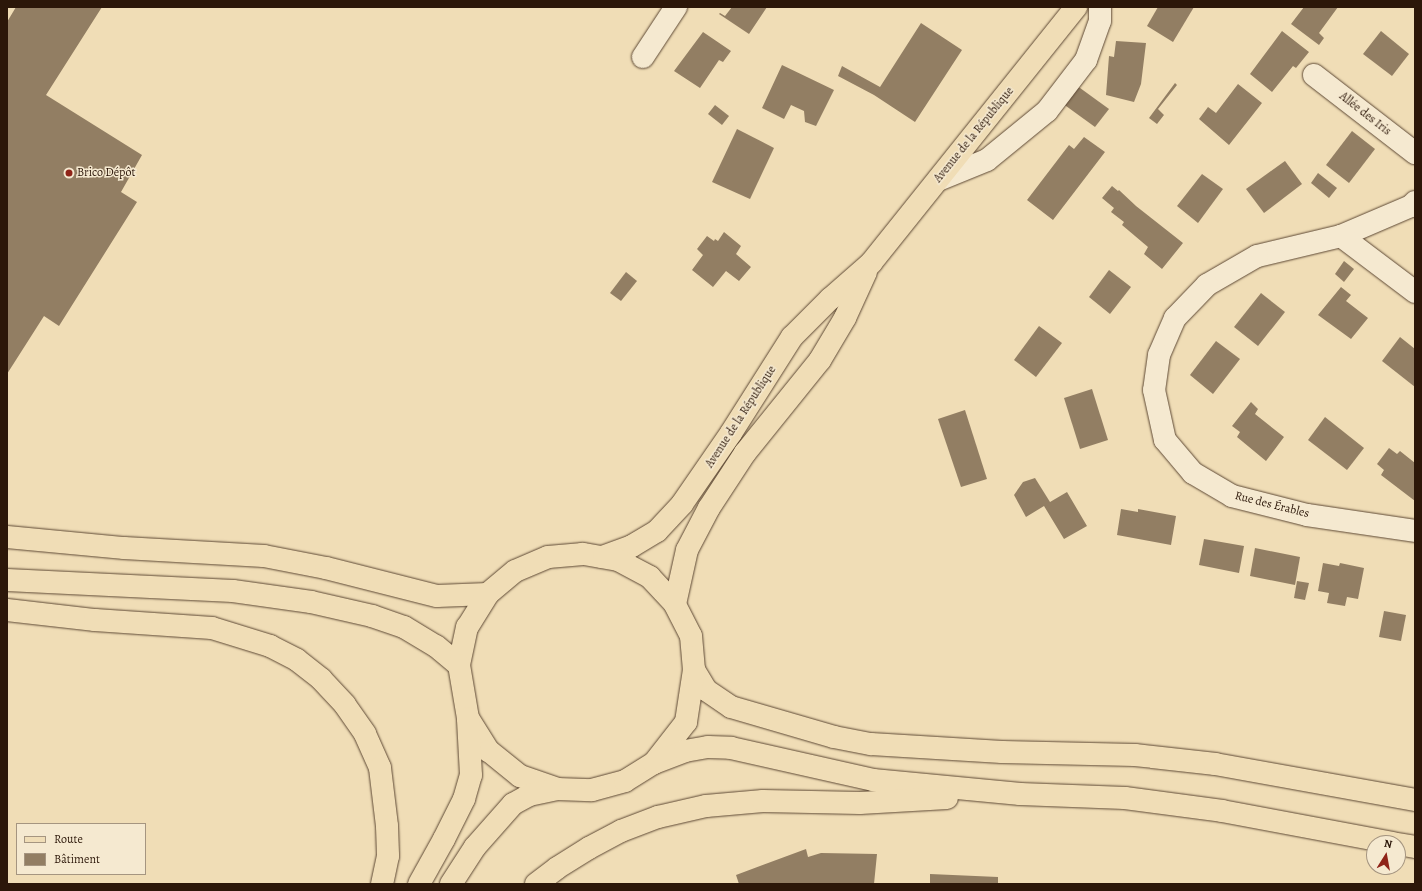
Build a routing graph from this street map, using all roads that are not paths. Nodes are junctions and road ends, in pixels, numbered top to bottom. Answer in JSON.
{"nodes":[{"id":1,"x":676,"y":7,"type":"edge"},
{"id":2,"x":1076,"y":7,"type":"edge"},
{"id":3,"x":1100,"y":7,"type":"edge"},
{"id":4,"x":643,"y":57,"type":"dead end"},
{"id":5,"x":1314,"y":75,"type":"dead end"},
{"id":6,"x":1415,"y":153,"type":"edge"},
{"id":7,"x":938,"y":180,"type":"junction"},
{"id":8,"x":1415,"y":202,"type":"edge"},
{"id":9,"x":1341,"y":236,"type":"junction"},
{"id":10,"x":871,"y":263,"type":"junction"},
{"id":11,"x":1415,"y":292,"type":"edge"},
{"id":12,"x":1415,"y":531,"type":"edge"},
{"id":13,"x":7,"y":537,"type":"edge"},
{"id":14,"x":602,"y":557,"type":"junction"},
{"id":15,"x":7,"y":580,"type":"edge"},
{"id":16,"x":488,"y":594,"type":"junction"},
{"id":17,"x":675,"y":604,"type":"junction"},
{"id":18,"x":7,"y":610,"type":"edge"},
{"id":19,"x":459,"y":666,"type":"junction"},
{"id":20,"x":694,"y":670,"type":"junction"},
{"id":21,"x":468,"y":718,"type":"junction"},
{"id":22,"x":654,"y":763,"type":"junction"},
{"id":23,"x":557,"y":789,"type":"junction"},
{"id":24,"x":1020,"y":794,"type":"junction"},
{"id":25,"x":1415,"y":800,"type":"edge"},
{"id":26,"x":1366,"y":838,"type":"edge"},
{"id":27,"x":382,"y":884,"type":"edge"},
{"id":28,"x":419,"y":884,"type":"edge"},
{"id":29,"x":452,"y":884,"type":"edge"},
{"id":30,"x":536,"y":884,"type":"edge"}],
"edges":[{"from":1,"to":4,"type":"street"},
{"from":2,"to":7,"type":"main road","name":"Avenue de la République"},
{"from":3,"to":7,"type":"street"},
{"from":5,"to":6,"type":"street","name":"Allée des Iris"},
{"from":7,"to":10,"type":"main road","name":"Avenue de la République"},
{"from":8,"to":9,"type":"street","name":"Rue des Érables"},
{"from":9,"to":11,"type":"street"},
{"from":9,"to":12,"type":"street","name":"Rue des Érables"},
{"from":10,"to":14,"type":"main road","name":"Avenue de la République"},
{"from":10,"to":17,"type":"main road","name":"Avenue de la République"},
{"from":13,"to":16,"type":"main road"},
{"from":14,"to":16,"type":"main road"},
{"from":14,"to":17,"type":"main road"},
{"from":15,"to":19,"type":"main road"},
{"from":16,"to":19,"type":"main road"},
{"from":17,"to":20,"type":"main road"},
{"from":18,"to":27,"type":"main road"},
{"from":19,"to":21,"type":"main road"},
{"from":20,"to":22,"type":"main road"},
{"from":20,"to":25,"type":"main road"},
{"from":21,"to":23,"type":"main road"},
{"from":21,"to":28,"type":"main road"},
{"from":22,"to":23,"type":"main road"},
{"from":22,"to":24,"type":"main road"},
{"from":23,"to":29,"type":"main road"},
{"from":24,"to":26,"type":"main road"},
{"from":24,"to":30,"type":"main road"}]}
